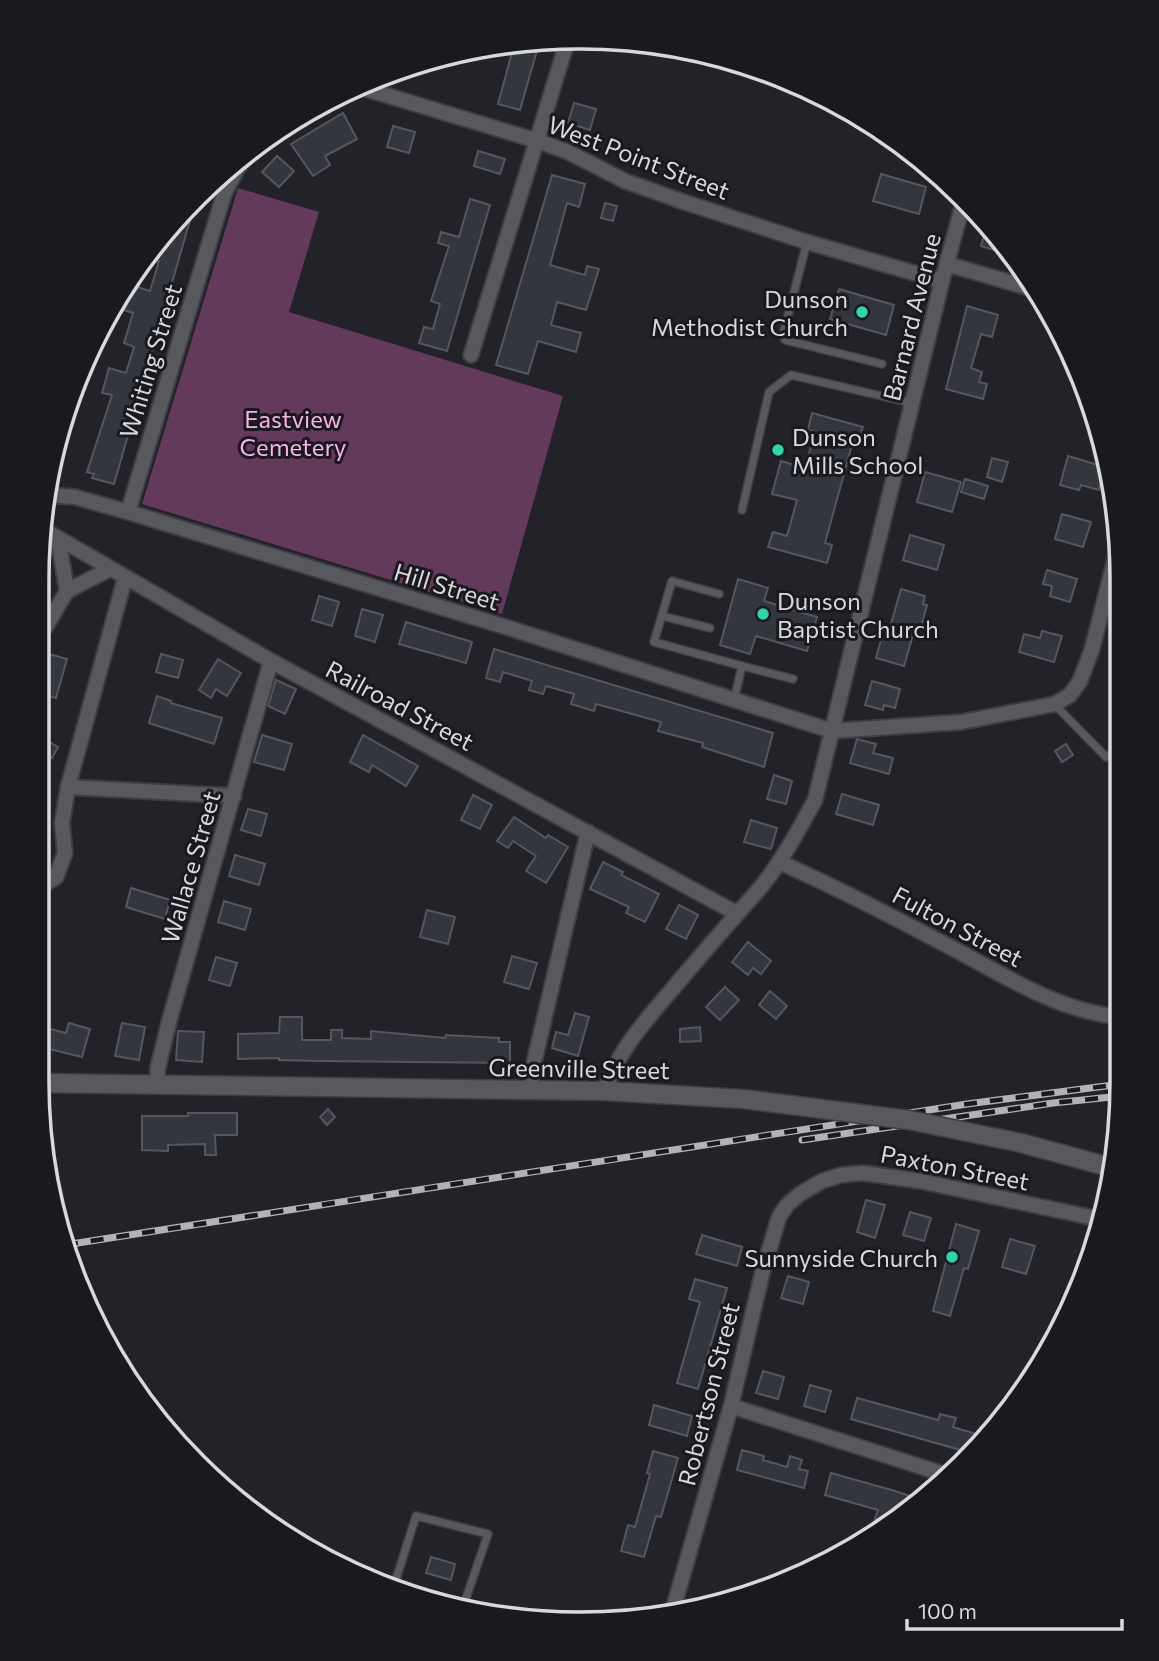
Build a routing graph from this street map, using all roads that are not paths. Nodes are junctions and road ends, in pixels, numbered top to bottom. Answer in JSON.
{"nodes":[{"id":1,"x":565,"y":49,"type":"edge"},
{"id":2,"x":372,"y":91,"type":"edge"},
{"id":3,"x":538,"y":141,"type":"junction"},
{"id":4,"x":231,"y":180,"type":"edge"},
{"id":5,"x":961,"y":211,"type":"edge"},
{"id":6,"x":807,"y":242,"type":"junction"},
{"id":7,"x":947,"y":264,"type":"junction"},
{"id":8,"x":943,"y":281,"type":"junction"},
{"id":9,"x":1022,"y":286,"type":"edge"},
{"id":10,"x":471,"y":355,"type":"dead end"},
{"id":11,"x":882,"y":364,"type":"dead end"},
{"id":12,"x":912,"y":403,"type":"junction"},
{"id":13,"x":56,"y":496,"type":"edge"},
{"id":14,"x":742,"y":510,"type":"dead end"},
{"id":15,"x":128,"y":512,"type":"junction"},
{"id":16,"x":52,"y":535,"type":"edge"},
{"id":17,"x":110,"y":569,"type":"junction"},
{"id":18,"x":125,"y":578,"type":"junction"},
{"id":19,"x":1110,"y":579,"type":"edge"},
{"id":20,"x":67,"y":591,"type":"junction"},
{"id":21,"x":719,"y":594,"type":"dead end"},
{"id":22,"x":662,"y":615,"type":"junction"},
{"id":23,"x":49,"y":621,"type":"edge"},
{"id":24,"x":710,"y":628,"type":"dead end"},
{"id":25,"x":271,"y":661,"type":"junction"},
{"id":26,"x":742,"y":666,"type":"junction"},
{"id":27,"x":793,"y":679,"type":"dead end"},
{"id":28,"x":734,"y":700,"type":"junction"},
{"id":29,"x":1055,"y":704,"type":"junction"},
{"id":30,"x":832,"y":731,"type":"junction"},
{"id":31,"x":1110,"y":755,"type":"edge"},
{"id":32,"x":68,"y":787,"type":"junction"},
{"id":33,"x":234,"y":796,"type":"junction"},
{"id":34,"x":588,"y":832,"type":"junction"},
{"id":35,"x":779,"y":862,"type":"junction"},
{"id":36,"x":49,"y":881,"type":"edge"},
{"id":37,"x":736,"y":913,"type":"junction"},
{"id":38,"x":1110,"y":1016,"type":"edge"},
{"id":39,"x":49,"y":1083,"type":"edge"},
{"id":40,"x":157,"y":1086,"type":"junction"},
{"id":41,"x":531,"y":1091,"type":"junction"},
{"id":42,"x":605,"y":1091,"type":"junction"},
{"id":43,"x":1103,"y":1165,"type":"edge"},
{"id":44,"x":800,"y":1194,"type":"joint"},
{"id":45,"x":1092,"y":1218,"type":"edge"},
{"id":46,"x":731,"y":1406,"type":"junction"},
{"id":47,"x":938,"y":1472,"type":"edge"},
{"id":48,"x":396,"y":1579,"type":"edge"},
{"id":49,"x":466,"y":1600,"type":"edge"},
{"id":50,"x":675,"y":1603,"type":"edge"}],
"edges":[{"from":1,"to":3,"type":"street"},
{"from":2,"to":3,"type":"street","name":"West Point Street"},
{"from":3,"to":6,"type":"street","name":"West Point Street"},
{"from":3,"to":10,"type":"street"},
{"from":4,"to":15,"type":"street","name":"Whiting Street"},
{"from":5,"to":7,"type":"street","name":"Barnard Avenue"},
{"from":6,"to":8,"type":"street","name":"West Point Street"},
{"from":6,"to":11,"type":"lane"},
{"from":7,"to":8,"type":"street","name":"Barnard Avenue"},
{"from":7,"to":9,"type":"street"},
{"from":8,"to":12,"type":"street","name":"Barnard Avenue"},
{"from":12,"to":14,"type":"lane"},
{"from":12,"to":30,"type":"street","name":"Barnard Avenue"},
{"from":13,"to":15,"type":"street","name":"Hill Street"},
{"from":15,"to":28,"type":"street","name":"Hill Street"},
{"from":16,"to":17,"type":"street","name":"Railroad Street"},
{"from":16,"to":20,"type":"street"},
{"from":17,"to":18,"type":"street","name":"Railroad Street"},
{"from":17,"to":20,"type":"street"},
{"from":18,"to":25,"type":"street","name":"Railroad Street"},
{"from":18,"to":32,"type":"street"},
{"from":19,"to":29,"type":"street"},
{"from":20,"to":23,"type":"street"},
{"from":21,"to":22,"type":"lane"},
{"from":22,"to":24,"type":"lane"},
{"from":22,"to":26,"type":"lane"},
{"from":25,"to":33,"type":"street","name":"Wallace Street"},
{"from":25,"to":34,"type":"street","name":"Railroad Street"},
{"from":26,"to":27,"type":"lane"},
{"from":26,"to":28,"type":"lane"},
{"from":28,"to":30,"type":"street","name":"Hill Street"},
{"from":29,"to":30,"type":"street"},
{"from":29,"to":31,"type":"lane"},
{"from":30,"to":35,"type":"street","name":"Barnard Avenue"},
{"from":32,"to":33,"type":"street"},
{"from":32,"to":36,"type":"street"},
{"from":33,"to":40,"type":"street","name":"Wallace Street"},
{"from":34,"to":37,"type":"street","name":"Railroad Street"},
{"from":34,"to":41,"type":"street"},
{"from":35,"to":37,"type":"street","name":"Barnard Avenue"},
{"from":35,"to":38,"type":"street","name":"Fulton Street"},
{"from":37,"to":42,"type":"street","name":"Barnard Avenue"},
{"from":39,"to":40,"type":"street","name":"Greenville Street"},
{"from":40,"to":41,"type":"street","name":"Greenville Street"},
{"from":41,"to":42,"type":"street","name":"Greenville Street"},
{"from":42,"to":43,"type":"street","name":"Greenville Street","bridge":true},
{"from":44,"to":45,"type":"street","name":"Paxton Street"},
{"from":44,"to":46,"type":"street","name":"Robertson Street"},
{"from":46,"to":47,"type":"street"},
{"from":46,"to":50,"type":"street","name":"Robertson Street"},
{"from":48,"to":49,"type":"lane"}]}
